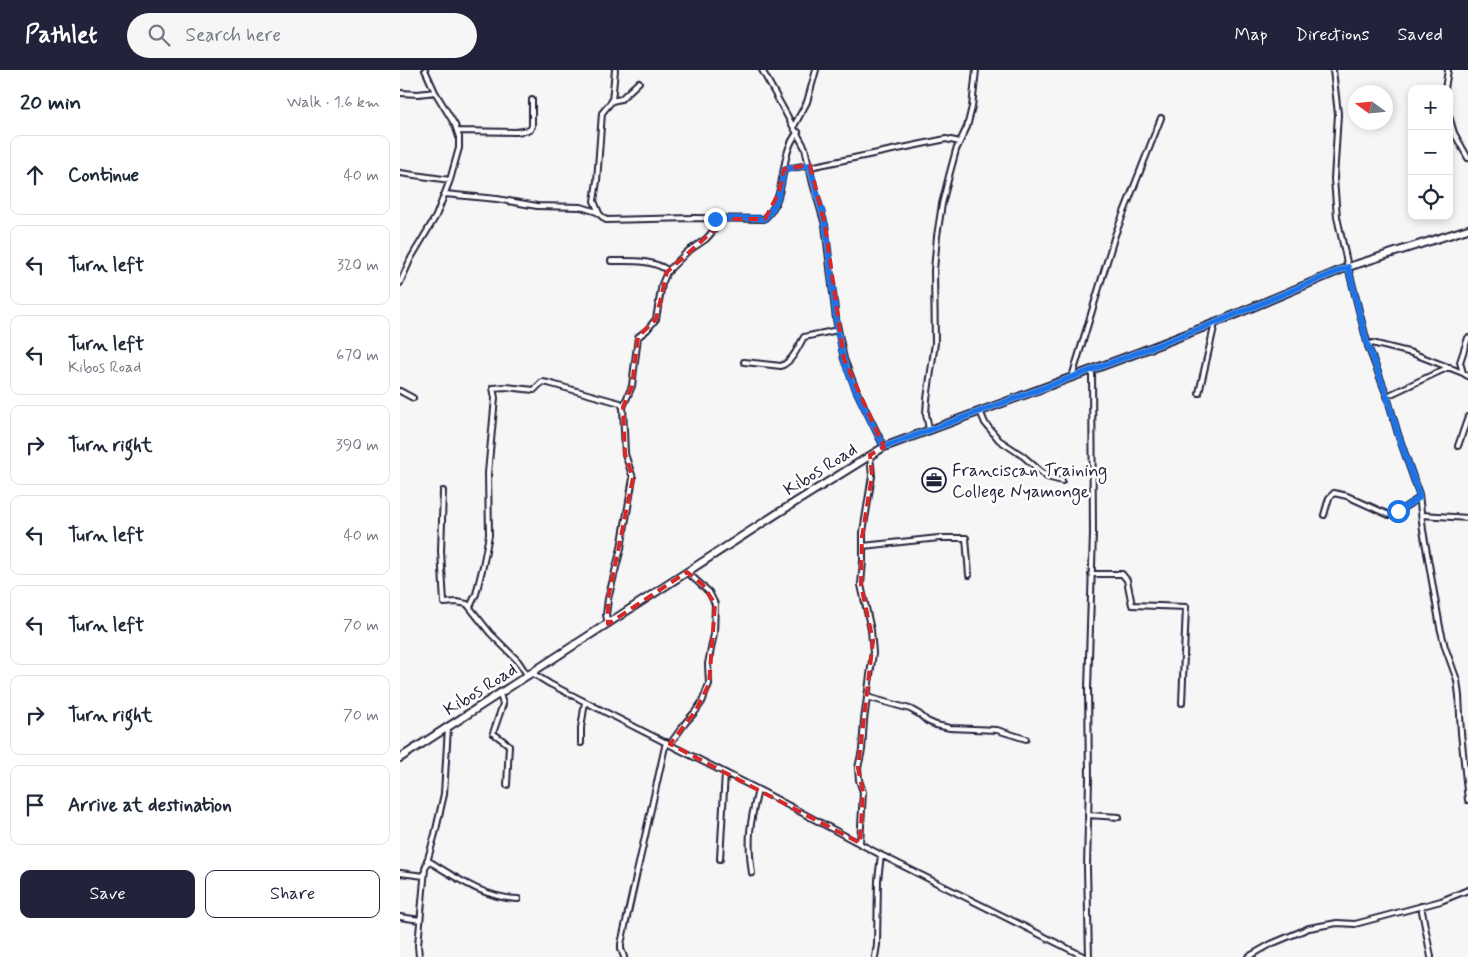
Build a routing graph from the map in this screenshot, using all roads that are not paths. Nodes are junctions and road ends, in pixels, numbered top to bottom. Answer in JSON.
{"nodes":[{"id":1,"x":425,"y":70,"type":"edge"},
{"id":2,"x":615,"y":70,"type":"edge"},
{"id":3,"x":762,"y":70,"type":"edge"},
{"id":4,"x":816,"y":70,"type":"edge"},
{"id":5,"x":976,"y":70,"type":"edge"},
{"id":6,"x":1333,"y":70,"type":"edge"},
{"id":7,"x":1448,"y":70,"type":"edge"},
{"id":8,"x":638,"y":82,"type":"dead end"},
{"id":9,"x":1446,"y":85,"type":"edge"},
{"id":10,"x":435,"y":92,"type":"junction"},
{"id":11,"x":400,"y":93,"type":"edge"},
{"id":12,"x":532,"y":100,"type":"dead end"},
{"id":13,"x":612,"y":101,"type":"junction"},
{"id":14,"x":1161,"y":118,"type":"dead end"},
{"id":15,"x":794,"y":126,"type":"junction"},
{"id":16,"x":1453,"y":130,"type":"edge"},
{"id":17,"x":457,"y":131,"type":"junction"},
{"id":18,"x":798,"y":132,"type":"junction"},
{"id":19,"x":960,"y":142,"type":"junction"},
{"id":20,"x":1468,"y":158,"type":"edge"},
{"id":21,"x":810,"y":166,"type":"junction"},
{"id":22,"x":784,"y":169,"type":"junction"},
{"id":23,"x":400,"y":173,"type":"edge"},
{"id":24,"x":450,"y":180,"type":"junction"},
{"id":25,"x":446,"y":194,"type":"junction"},
{"id":26,"x":600,"y":216,"type":"junction"},
{"id":27,"x":715,"y":219,"type":"junction"},
{"id":28,"x":1468,"y":229,"type":"edge"},
{"id":29,"x":611,"y":261,"type":"dead end"},
{"id":30,"x":1348,"y":267,"type":"junction"},
{"id":31,"x":670,"y":271,"type":"junction"},
{"id":32,"x":400,"y":283,"type":"edge"},
{"id":33,"x":1215,"y":323,"type":"junction"},
{"id":34,"x":838,"y":330,"type":"junction"},
{"id":35,"x":1468,"y":338,"type":"edge"},
{"id":36,"x":1368,"y":346,"type":"junction"},
{"id":37,"x":744,"y":362,"type":"dead end"},
{"id":38,"x":1449,"y":367,"type":"junction"},
{"id":39,"x":1092,"y":370,"type":"junction"},
{"id":40,"x":1463,"y":373,"type":"junction"},
{"id":41,"x":1468,"y":376,"type":"edge"},
{"id":42,"x":1072,"y":377,"type":"junction"},
{"id":43,"x":400,"y":391,"type":"edge"},
{"id":44,"x":1199,"y":393,"type":"dead end"},
{"id":45,"x":1387,"y":396,"type":"junction"},
{"id":46,"x":414,"y":398,"type":"dead end"},
{"id":47,"x":623,"y":407,"type":"junction"},
{"id":48,"x":980,"y":411,"type":"junction"},
{"id":49,"x":1468,"y":417,"type":"edge"},
{"id":50,"x":930,"y":429,"type":"junction"},
{"id":51,"x":1458,"y":446,"type":"dead end"},
{"id":52,"x":884,"y":447,"type":"junction"},
{"id":53,"x":870,"y":455,"type":"junction"},
{"id":54,"x":1062,"y":481,"type":"dead end"},
{"id":55,"x":443,"y":491,"type":"dead end"},
{"id":56,"x":1419,"y":498,"type":"junction"},
{"id":57,"x":1324,"y":515,"type":"dead end"},
{"id":58,"x":1422,"y":515,"type":"junction"},
{"id":59,"x":1468,"y":518,"type":"edge"},
{"id":60,"x":863,"y":546,"type":"junction"},
{"id":61,"x":687,"y":572,"type":"junction"},
{"id":62,"x":969,"y":574,"type":"dead end"},
{"id":63,"x":1091,"y":574,"type":"junction"},
{"id":64,"x":470,"y":607,"type":"junction"},
{"id":65,"x":608,"y":624,"type":"junction"},
{"id":66,"x":530,"y":675,"type":"junction"},
{"id":67,"x":500,"y":694,"type":"junction"},
{"id":68,"x":867,"y":697,"type":"junction"},
{"id":69,"x":585,"y":702,"type":"junction"},
{"id":70,"x":1182,"y":703,"type":"dead end"},
{"id":71,"x":448,"y":727,"type":"junction"},
{"id":72,"x":1026,"y":738,"type":"dead end"},
{"id":73,"x":581,"y":743,"type":"dead end"},
{"id":74,"x":668,"y":743,"type":"junction"},
{"id":75,"x":400,"y":758,"type":"edge"},
{"id":76,"x":725,"y":772,"type":"junction"},
{"id":77,"x":508,"y":785,"type":"dead end"},
{"id":78,"x":758,"y":790,"type":"junction"},
{"id":79,"x":1468,"y":800,"type":"edge"},
{"id":80,"x":1088,"y":815,"type":"junction"},
{"id":81,"x":1120,"y":817,"type":"dead end"},
{"id":82,"x":860,"y":843,"type":"junction"},
{"id":83,"x":880,"y":855,"type":"junction"},
{"id":84,"x":720,"y":859,"type":"dead end"},
{"id":85,"x":427,"y":860,"type":"junction"},
{"id":86,"x":400,"y":873,"type":"edge"},
{"id":87,"x":752,"y":873,"type":"dead end"},
{"id":88,"x":424,"y":876,"type":"junction"},
{"id":89,"x":1468,"y":890,"type":"edge"},
{"id":90,"x":518,"y":899,"type":"dead end"},
{"id":91,"x":1421,"y":906,"type":"junction"},
{"id":92,"x":400,"y":917,"type":"edge"},
{"id":93,"x":420,"y":920,"type":"junction"},
{"id":94,"x":419,"y":957,"type":"edge"},
{"id":95,"x":624,"y":957,"type":"edge"},
{"id":96,"x":875,"y":957,"type":"edge"},
{"id":97,"x":1087,"y":957,"type":"edge"},
{"id":98,"x":1248,"y":957,"type":"edge"},
{"id":99,"x":1430,"y":957,"type":"edge"}],
"edges":[{"from":1,"to":10,"type":"street"},
{"from":2,"to":13,"type":"street"},
{"from":3,"to":15,"type":"street"},
{"from":4,"to":15,"type":"street"},
{"from":5,"to":19,"type":"street"},
{"from":6,"to":30,"type":"street"},
{"from":7,"to":9,"type":"street"},
{"from":8,"to":13,"type":"street"},
{"from":10,"to":11,"type":"street"},
{"from":10,"to":17,"type":"street"},
{"from":12,"to":17,"type":"street"},
{"from":13,"to":26,"type":"street"},
{"from":14,"to":42,"type":"street"},
{"from":15,"to":18,"type":"street"},
{"from":16,"to":20,"type":"street"},
{"from":17,"to":24,"type":"street"},
{"from":18,"to":21,"type":"street"},
{"from":18,"to":22,"type":"street"},
{"from":19,"to":21,"type":"street"},
{"from":19,"to":50,"type":"street"},
{"from":21,"to":22,"type":"street"},
{"from":21,"to":34,"type":"street"},
{"from":22,"to":27,"type":"street"},
{"from":23,"to":24,"type":"street"},
{"from":24,"to":25,"type":"street"},
{"from":25,"to":26,"type":"street"},
{"from":25,"to":32,"type":"street"},
{"from":26,"to":27,"type":"street"},
{"from":27,"to":31,"type":"street"},
{"from":28,"to":30,"type":"main road","name":"Kibos Road"},
{"from":29,"to":31,"type":"street"},
{"from":30,"to":33,"type":"main road","name":"Kibos Road"},
{"from":30,"to":36,"type":"street"},
{"from":31,"to":47,"type":"street"},
{"from":33,"to":39,"type":"main road","name":"Kibos Road"},
{"from":33,"to":44,"type":"street"},
{"from":34,"to":37,"type":"street"},
{"from":34,"to":52,"type":"street"},
{"from":35,"to":40,"type":"street"},
{"from":36,"to":38,"type":"street"},
{"from":36,"to":45,"type":"street"},
{"from":38,"to":40,"type":"street"},
{"from":38,"to":45,"type":"street"},
{"from":39,"to":42,"type":"main road","name":"Kibos Road"},
{"from":39,"to":63,"type":"street"},
{"from":40,"to":41,"type":"street"},
{"from":42,"to":48,"type":"main road","name":"Kibos Road"},
{"from":43,"to":46,"type":"street"},
{"from":45,"to":56,"type":"street"},
{"from":47,"to":64,"type":"street"},
{"from":47,"to":65,"type":"street"},
{"from":48,"to":50,"type":"main road","name":"Kibos Road"},
{"from":48,"to":54,"type":"street"},
{"from":49,"to":51,"type":"street"},
{"from":50,"to":52,"type":"main road","name":"Kibos Road"},
{"from":52,"to":53,"type":"main road","name":"Kibos Road"},
{"from":53,"to":60,"type":"street"},
{"from":53,"to":61,"type":"main road","name":"Kibos Road"},
{"from":55,"to":64,"type":"street"},
{"from":56,"to":57,"type":"street"},
{"from":56,"to":58,"type":"street"},
{"from":58,"to":59,"type":"street"},
{"from":58,"to":79,"type":"street"},
{"from":60,"to":62,"type":"street"},
{"from":60,"to":68,"type":"street"},
{"from":61,"to":65,"type":"main road","name":"Kibos Road"},
{"from":61,"to":74,"type":"street"},
{"from":63,"to":70,"type":"street"},
{"from":63,"to":80,"type":"street"},
{"from":64,"to":66,"type":"street"},
{"from":65,"to":66,"type":"main road","name":"Kibos Road"},
{"from":66,"to":67,"type":"main road","name":"Kibos Road"},
{"from":66,"to":69,"type":"street"},
{"from":67,"to":71,"type":"main road","name":"Kibos Road"},
{"from":67,"to":77,"type":"street"},
{"from":68,"to":72,"type":"street"},
{"from":68,"to":82,"type":"street"},
{"from":69,"to":73,"type":"street"},
{"from":69,"to":74,"type":"street"},
{"from":71,"to":75,"type":"main road","name":"Kibos Road"},
{"from":71,"to":85,"type":"street"},
{"from":74,"to":76,"type":"street"},
{"from":74,"to":95,"type":"street"},
{"from":76,"to":78,"type":"street"},
{"from":76,"to":84,"type":"street"},
{"from":78,"to":82,"type":"street"},
{"from":78,"to":87,"type":"street"},
{"from":80,"to":81,"type":"street"},
{"from":80,"to":97,"type":"street"},
{"from":82,"to":83,"type":"street"},
{"from":83,"to":96,"type":"street"},
{"from":83,"to":97,"type":"street"},
{"from":85,"to":88,"type":"street"},
{"from":85,"to":90,"type":"street"},
{"from":86,"to":88,"type":"street"},
{"from":88,"to":93,"type":"street"},
{"from":89,"to":91,"type":"street"},
{"from":91,"to":98,"type":"street"},
{"from":91,"to":99,"type":"street"},
{"from":92,"to":93,"type":"street"},
{"from":93,"to":94,"type":"street"}]}
